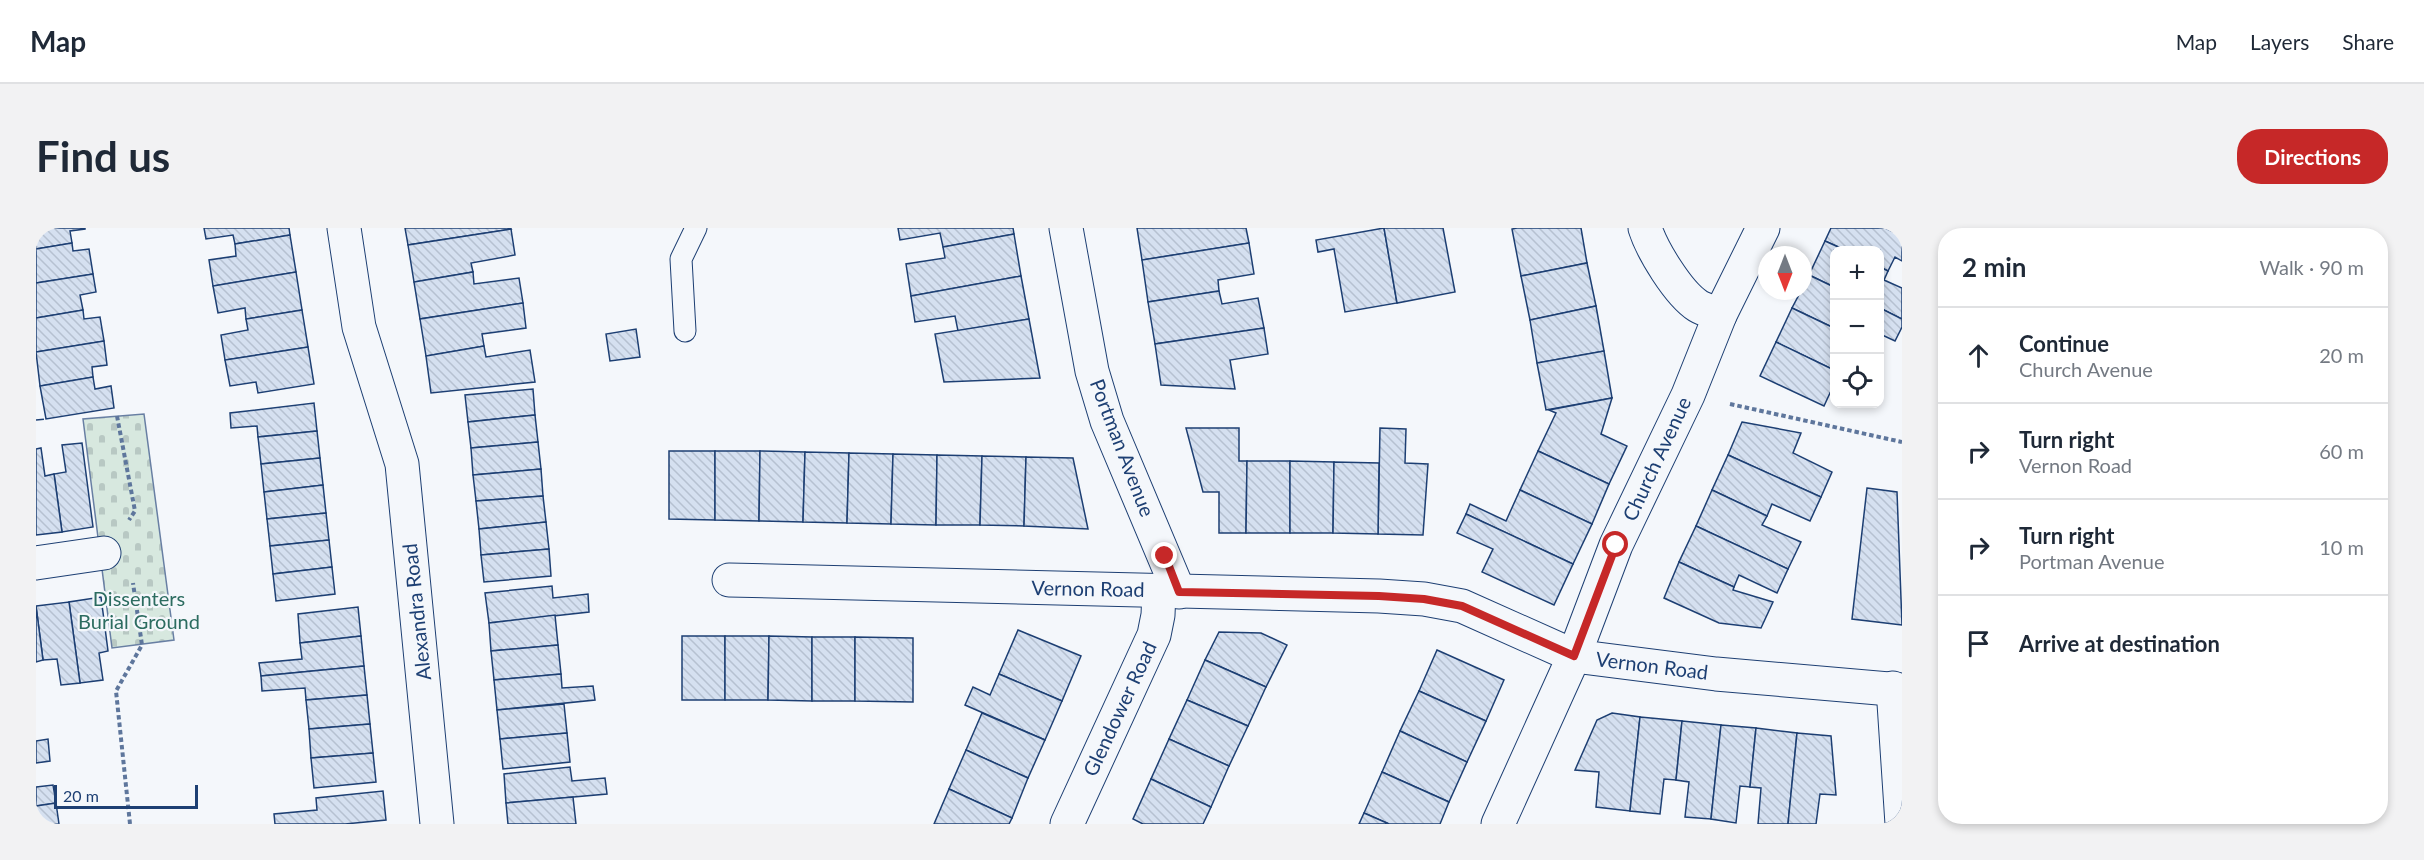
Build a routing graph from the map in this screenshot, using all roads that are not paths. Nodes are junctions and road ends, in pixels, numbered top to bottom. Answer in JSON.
{"nodes":[{"id":1,"x":344,"y":228,"type":"edge"},
{"id":2,"x":696,"y":228,"type":"edge"},
{"id":3,"x":1066,"y":228,"type":"edge"},
{"id":4,"x":1644,"y":228,"type":"edge"},
{"id":5,"x":1763,"y":228,"type":"edge"},
{"id":6,"x":1720,"y":315,"type":"junction"},
{"id":7,"x":685,"y":331,"type":"dead end"},
{"id":8,"x":104,"y":553,"type":"dead end"},
{"id":9,"x":36,"y":563,"type":"edge"},
{"id":10,"x":729,"y":580,"type":"dead end"},
{"id":11,"x":1169,"y":592,"type":"junction"},
{"id":12,"x":1574,"y":656,"type":"junction"},
{"id":13,"x":1898,"y":689,"type":"edge"},
{"id":14,"x":437,"y":824,"type":"edge"},
{"id":15,"x":1067,"y":824,"type":"edge"},
{"id":16,"x":1498,"y":824,"type":"edge"},
{"id":17,"x":1902,"y":824,"type":"edge"}],
"edges":[{"from":1,"to":14,"type":"street","name":"Alexandra Road"},
{"from":2,"to":7,"type":"lane"},
{"from":3,"to":11,"type":"street","name":"Portman Avenue"},
{"from":4,"to":6,"type":"street"},
{"from":5,"to":6,"type":"street","name":"Church Avenue"},
{"from":6,"to":12,"type":"street","name":"Church Avenue"},
{"from":8,"to":9,"type":"street"},
{"from":10,"to":11,"type":"street","name":"Vernon Road"},
{"from":11,"to":12,"type":"street","name":"Vernon Road"},
{"from":11,"to":15,"type":"street","name":"Glendower Road"},
{"from":12,"to":13,"type":"street","name":"Vernon Road"},
{"from":12,"to":16,"type":"street","name":"Church Avenue"},
{"from":13,"to":17,"type":"street"}]}
